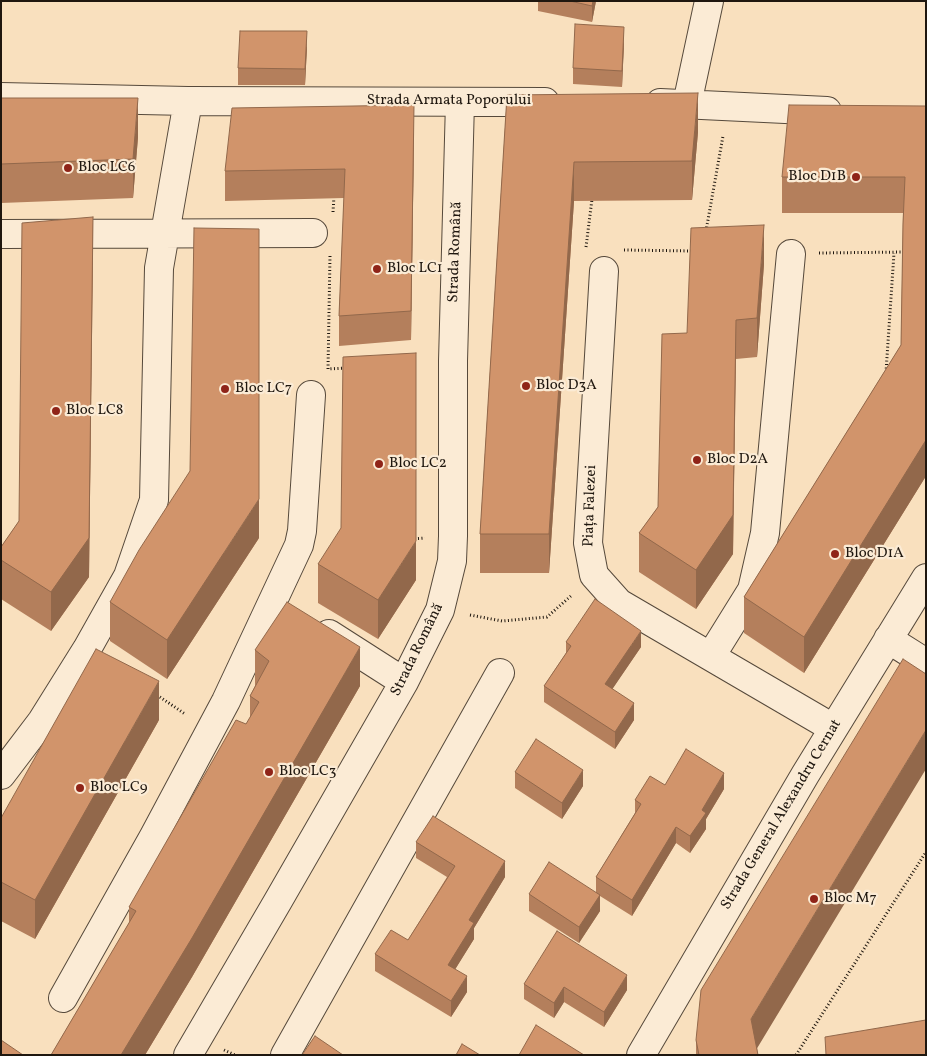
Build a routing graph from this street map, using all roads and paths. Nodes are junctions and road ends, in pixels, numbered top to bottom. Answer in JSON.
{"nodes":[{"id":1,"x":709,"y":1,"type":"edge"},
{"id":2,"x":1,"y":96,"type":"edge"},
{"id":3,"x":188,"y":101,"type":"junction"},
{"id":4,"x":460,"y":102,"type":"junction"},
{"id":5,"x":566,"y":102,"type":"edge"},
{"id":6,"x":632,"y":102,"type":"edge"},
{"id":7,"x":687,"y":104,"type":"junction"},
{"id":8,"x":728,"y":107,"type":"junction"},
{"id":9,"x":847,"y":112,"type":"edge"},
{"id":10,"x":593,"y":194,"type":"edge"},
{"id":11,"x":334,"y":195,"type":"edge"},
{"id":12,"x":706,"y":232,"type":"edge"},
{"id":13,"x":166,"y":233,"type":"junction"},
{"id":14,"x":1,"y":234,"type":"edge"},
{"id":15,"x":322,"y":242,"type":"junction"},
{"id":16,"x":702,"y":251,"type":"edge"},
{"id":17,"x":910,"y":252,"type":"edge"},
{"id":18,"x":791,"y":254,"type":"dead end"},
{"id":19,"x":605,"y":260,"type":"junction"},
{"id":20,"x":887,"y":356,"type":"junction"},
{"id":21,"x":896,"y":356,"type":"edge"},
{"id":22,"x":347,"y":368,"type":"edge"},
{"id":23,"x":886,"y":374,"type":"edge"},
{"id":24,"x":311,"y":395,"type":"dead end"},
{"id":25,"x":453,"y":536,"type":"junction"},
{"id":26,"x":405,"y":539,"type":"edge"},
{"id":27,"x":594,"y":575,"type":"junction"},
{"id":28,"x":926,"y":578,"type":"edge"},
{"id":29,"x":273,"y":599,"type":"junction"},
{"id":30,"x":502,"y":621,"type":"dead end"},
{"id":31,"x":888,"y":639,"type":"junction"},
{"id":32,"x":710,"y":656,"type":"junction"},
{"id":33,"x":926,"y":663,"type":"edge"},
{"id":34,"x":500,"y":673,"type":"dead end"},
{"id":35,"x":404,"y":682,"type":"junction"},
{"id":36,"x":152,"y":692,"type":"edge"},
{"id":37,"x":176,"y":708,"type":"dead end"},
{"id":38,"x":833,"y":728,"type":"junction"},
{"id":39,"x":1,"y":776,"type":"edge"},
{"id":40,"x":926,"y":852,"type":"edge"},
{"id":41,"x":63,"y":998,"type":"dead end"},
{"id":42,"x":188,"y":1055,"type":"edge"},
{"id":43,"x":285,"y":1055,"type":"edge"},
{"id":44,"x":641,"y":1055,"type":"edge"},
{"id":45,"x":796,"y":1055,"type":"edge"}],
"edges":[{"from":1,"to":7,"type":"street"},
{"from":2,"to":3,"type":"street","name":"Strada Armata Poporului"},
{"from":3,"to":4,"type":"street","name":"Strada Armata Poporului"},
{"from":3,"to":13,"type":"street"},
{"from":4,"to":5,"type":"street","name":"Strada Armata Poporului"},
{"from":4,"to":25,"type":"street","name":"Strada Română"},
{"from":6,"to":7,"type":"street"},
{"from":7,"to":8,"type":"street"},
{"from":8,"to":9,"type":"street"},
{"from":8,"to":12,"type":"path"},
{"from":10,"to":19,"type":"path"},
{"from":11,"to":15,"type":"path"},
{"from":13,"to":14,"type":"street"},
{"from":13,"to":15,"type":"street"},
{"from":13,"to":39,"type":"street"},
{"from":15,"to":22,"type":"path"},
{"from":16,"to":19,"type":"path"},
{"from":17,"to":20,"type":"path"},
{"from":18,"to":32,"type":"street"},
{"from":19,"to":27,"type":"street","name":"Piața Falezei"},
{"from":20,"to":21,"type":"path"},
{"from":20,"to":23,"type":"path"},
{"from":24,"to":29,"type":"street"},
{"from":25,"to":26,"type":"path"},
{"from":25,"to":35,"type":"street","name":"Strada Română"},
{"from":27,"to":30,"type":"path"},
{"from":27,"to":32,"type":"street"},
{"from":28,"to":31,"type":"street","name":"Strada General Alexandru Cernat"},
{"from":29,"to":35,"type":"street"},
{"from":29,"to":41,"type":"street"},
{"from":31,"to":33,"type":"street"},
{"from":31,"to":38,"type":"street","name":"Strada General Alexandru Cernat"},
{"from":32,"to":38,"type":"street"},
{"from":34,"to":43,"type":"street"},
{"from":35,"to":42,"type":"street","name":"Strada Română"},
{"from":36,"to":37,"type":"path"},
{"from":38,"to":44,"type":"street","name":"Strada General Alexandru Cernat"},
{"from":40,"to":45,"type":"path"}]}
